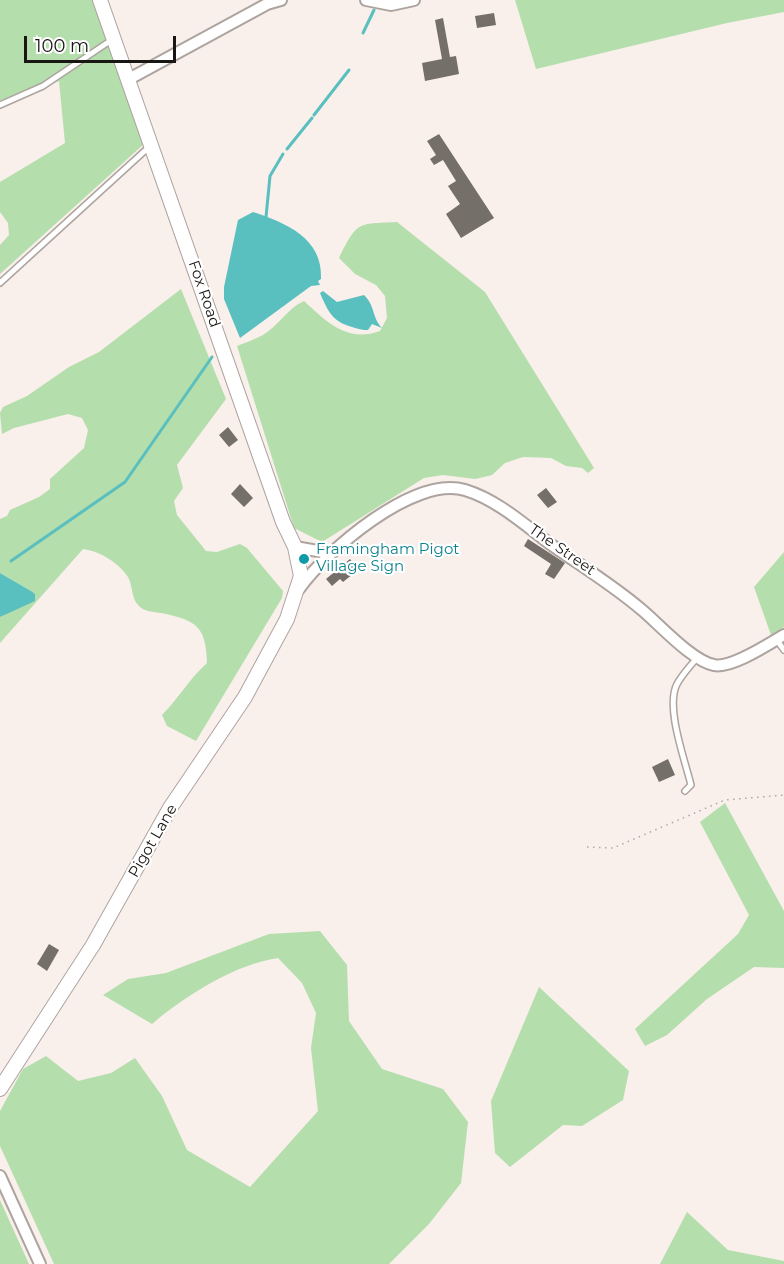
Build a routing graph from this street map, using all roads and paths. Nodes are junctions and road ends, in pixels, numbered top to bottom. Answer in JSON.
{"nodes":[{"id":1,"x":100,"y":0,"type":"edge"},
{"id":2,"x":280,"y":0,"type":"edge"},
{"id":3,"x":366,"y":0,"type":"edge"},
{"id":4,"x":414,"y":0,"type":"edge"},
{"id":5,"x":114,"y":38,"type":"junction"},
{"id":6,"x":129,"y":79,"type":"junction"},
{"id":7,"x":0,"y":105,"type":"edge"},
{"id":8,"x":152,"y":144,"type":"junction"},
{"id":9,"x":0,"y":283,"type":"edge"},
{"id":10,"x":295,"y":547,"type":"junction"},
{"id":11,"x":329,"y":554,"type":"junction"},
{"id":12,"x":299,"y":589,"type":"junction"},
{"id":13,"x":780,"y":637,"type":"edge"},
{"id":14,"x":784,"y":650,"type":"edge"},
{"id":15,"x":698,"y":657,"type":"junction"},
{"id":16,"x":685,"y":791,"type":"dead end"},
{"id":17,"x":784,"y":795,"type":"edge"},
{"id":18,"x":587,"y":847,"type":"dead end"},
{"id":19,"x":0,"y":1089,"type":"edge"},
{"id":20,"x":0,"y":1176,"type":"edge"},
{"id":21,"x":40,"y":1264,"type":"edge"}],
"edges":[{"from":1,"to":5,"type":"street","name":"Fox Road"},
{"from":2,"to":6,"type":"street"},
{"from":3,"to":4,"type":"street"},
{"from":5,"to":6,"type":"street","name":"Fox Road"},
{"from":5,"to":7,"type":"lane"},
{"from":6,"to":8,"type":"street","name":"Fox Road"},
{"from":8,"to":9,"type":"lane"},
{"from":8,"to":10,"type":"street","name":"Fox Road"},
{"from":10,"to":11,"type":"street"},
{"from":10,"to":12,"type":"street","name":"Fox Road"},
{"from":11,"to":12,"type":"street","name":"The Street"},
{"from":11,"to":15,"type":"street","name":"The Street"},
{"from":12,"to":19,"type":"street","name":"Pigot Lane"},
{"from":13,"to":14,"type":"lane"},
{"from":13,"to":15,"type":"street","name":"The Street"},
{"from":15,"to":16,"type":"lane"},
{"from":17,"to":18,"type":"path"},
{"from":20,"to":21,"type":"street"}]}
